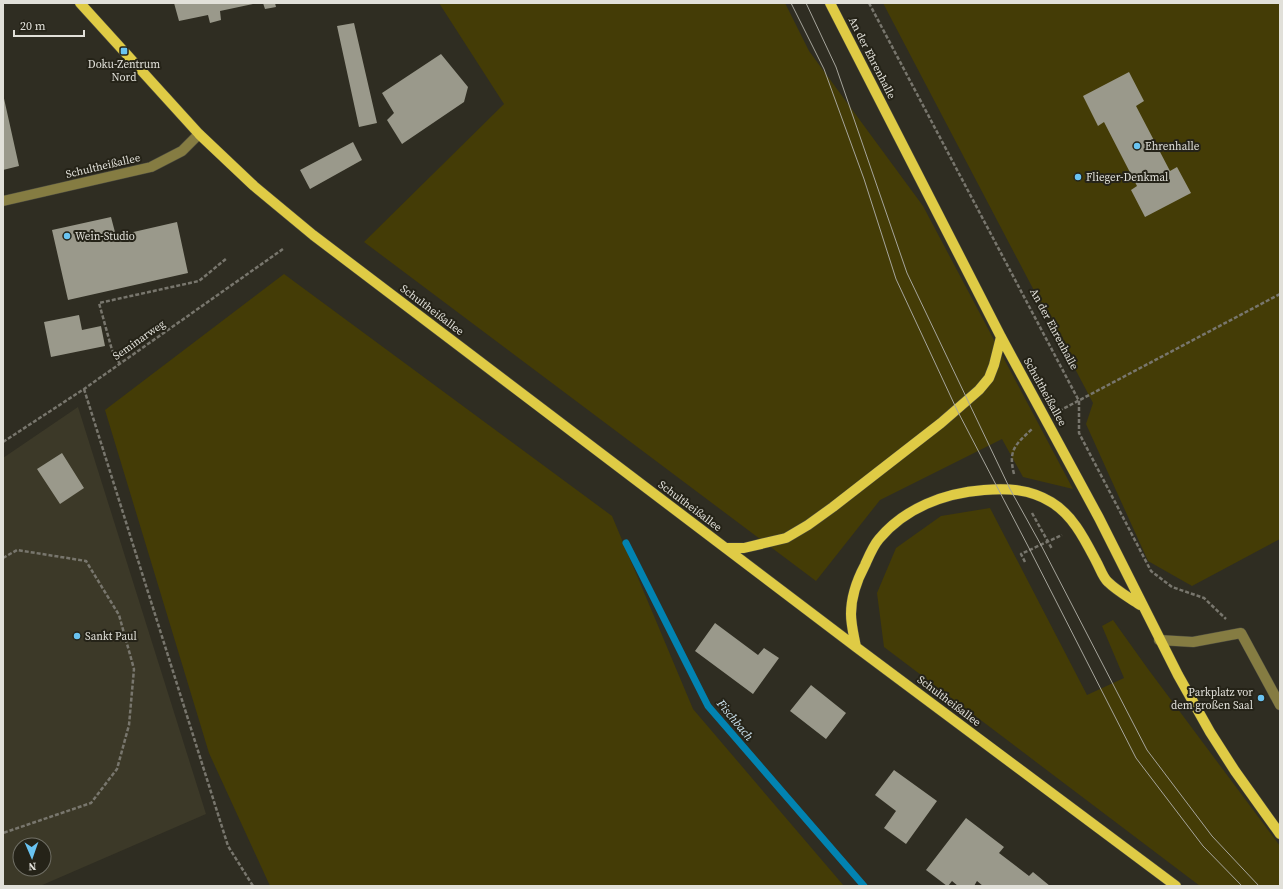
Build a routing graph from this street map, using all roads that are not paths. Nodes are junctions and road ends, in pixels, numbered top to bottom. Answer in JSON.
{"nodes":[{"id":1,"x":80,"y":3,"type":"edge"},
{"id":2,"x":830,"y":3,"type":"edge"},
{"id":3,"x":199,"y":134,"type":"junction"},
{"id":4,"x":3,"y":201,"type":"edge"},
{"id":5,"x":1001,"y":337,"type":"junction"},
{"id":6,"x":727,"y":548,"type":"junction"},
{"id":7,"x":1142,"y":606,"type":"junction"},
{"id":8,"x":1159,"y":640,"type":"junction"},
{"id":9,"x":856,"y":647,"type":"junction"},
{"id":10,"x":1280,"y":705,"type":"edge"},
{"id":11,"x":1280,"y":834,"type":"edge"},
{"id":12,"x":1176,"y":886,"type":"edge"}],
"edges":[{"from":1,"to":3,"type":"main road","name":"Schultheißallee"},
{"from":2,"to":5,"type":"main road","name":"An der Ehrenhalle"},
{"from":3,"to":4,"type":"street","name":"Schultheißallee"},
{"from":3,"to":6,"type":"main road","name":"Schultheißallee"},
{"from":5,"to":6,"type":"main road"},
{"from":5,"to":7,"type":"main road","name":"Schultheißallee"},
{"from":6,"to":9,"type":"main road","name":"Schultheißallee"},
{"from":7,"to":8,"type":"main road","name":"Schultheißallee"},
{"from":7,"to":9,"type":"main road"},
{"from":8,"to":10,"type":"street"},
{"from":8,"to":11,"type":"main road","name":"Schultheißallee"},
{"from":9,"to":12,"type":"main road","name":"Schultheißallee"}]}
